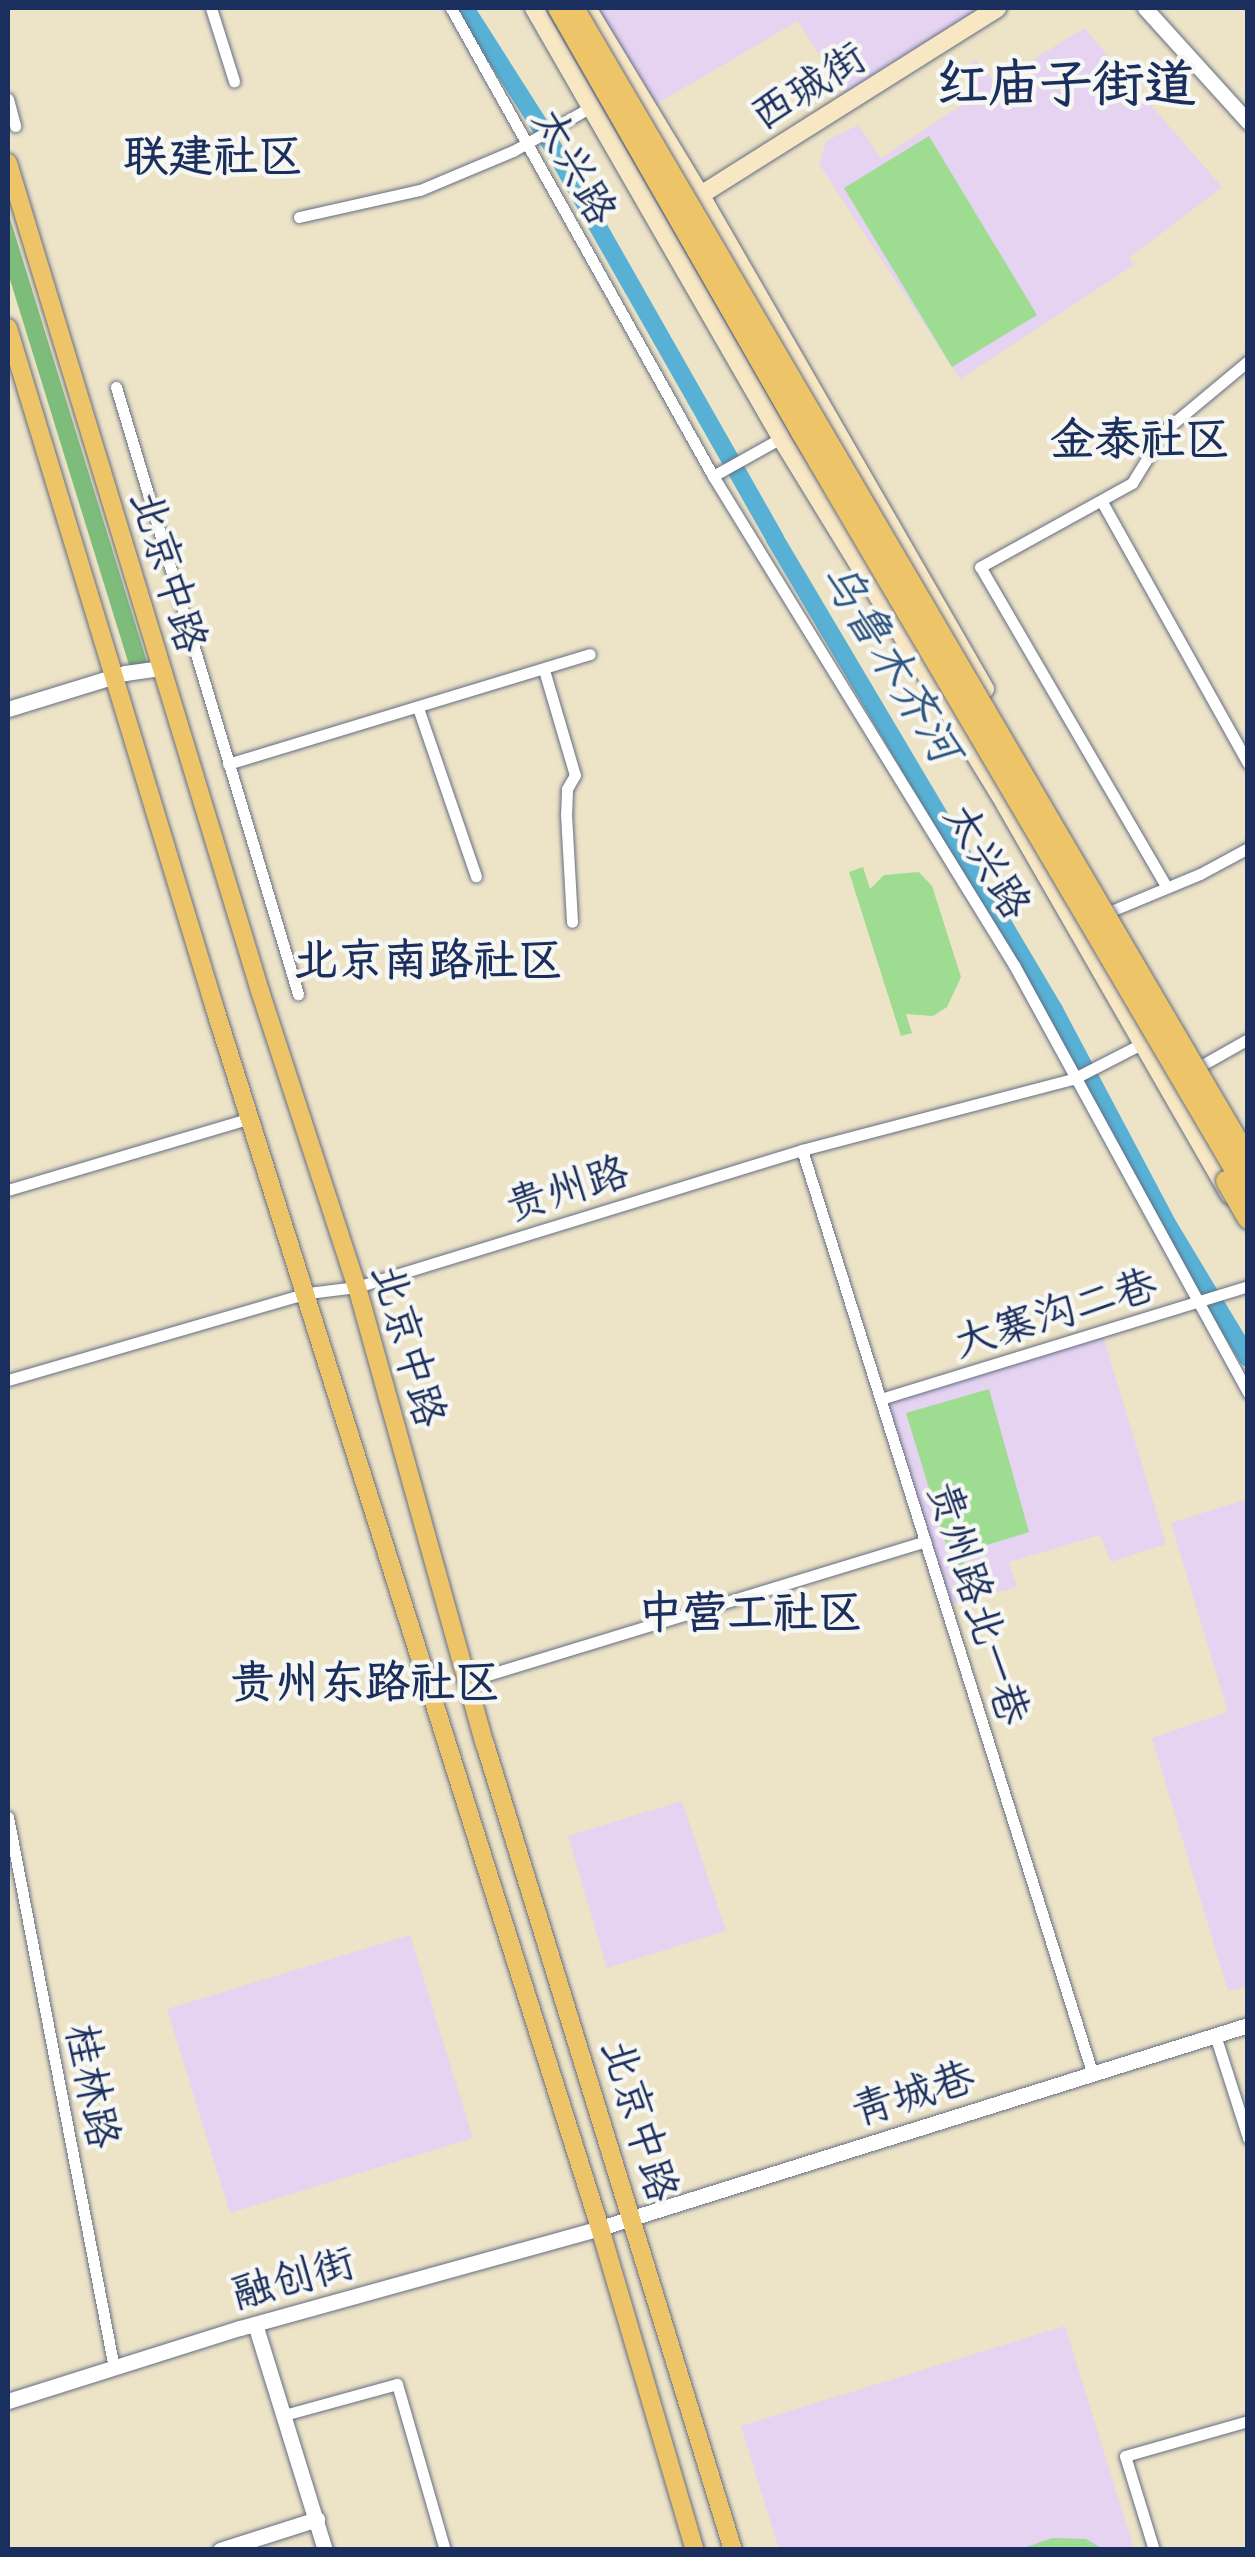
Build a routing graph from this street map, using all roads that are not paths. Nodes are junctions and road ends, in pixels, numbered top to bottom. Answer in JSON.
{"nodes":[{"id":1,"x":211,"y":8,"type":"edge"},
{"id":2,"x":450,"y":8,"type":"edge"},
{"id":3,"x":534,"y":8,"type":"edge"},
{"id":4,"x":558,"y":8,"type":"edge"},
{"id":5,"x":574,"y":8,"type":"edge"},
{"id":6,"x":587,"y":8,"type":"edge"},
{"id":7,"x":997,"y":8,"type":"edge"},
{"id":8,"x":1145,"y":8,"type":"edge"},
{"id":9,"x":234,"y":81,"type":"dead end"},
{"id":10,"x":8,"y":99,"type":"edge"},
{"id":11,"x":591,"y":107,"type":"junction"},
{"id":12,"x":1248,"y":122,"type":"edge"},
{"id":13,"x":15,"y":126,"type":"dead end"},
{"id":14,"x":525,"y":144,"type":"junction"},
{"id":15,"x":8,"y":163,"type":"edge"},
{"id":16,"x":701,"y":196,"type":"junction"},
{"id":17,"x":300,"y":216,"type":"dead end"},
{"id":18,"x":655,"y":220,"type":"junction"},
{"id":19,"x":8,"y":328,"type":"edge"},
{"id":20,"x":1248,"y":361,"type":"edge"},
{"id":21,"x":116,"y":387,"type":"dead end"},
{"id":22,"x":781,"y":438,"type":"junction"},
{"id":23,"x":716,"y":474,"type":"junction"},
{"id":24,"x":1102,"y":502,"type":"junction"},
{"id":25,"x":590,"y":654,"type":"dead end"},
{"id":26,"x":162,"y":668,"type":"junction"},
{"id":27,"x":544,"y":670,"type":"junction"},
{"id":28,"x":115,"y":681,"type":"junction"},
{"id":29,"x":418,"y":708,"type":"junction"},
{"id":30,"x":8,"y":709,"type":"edge"},
{"id":31,"x":8,"y":718,"type":"edge"},
{"id":32,"x":1248,"y":763,"type":"edge"},
{"id":33,"x":228,"y":764,"type":"junction"},
{"id":34,"x":1248,"y":848,"type":"edge"},
{"id":35,"x":476,"y":876,"type":"dead end"},
{"id":36,"x":1166,"y":886,"type":"junction"},
{"id":37,"x":1111,"y":912,"type":"junction"},
{"id":38,"x":572,"y":922,"type":"dead end"},
{"id":39,"x":298,"y":994,"type":"dead end"},
{"id":40,"x":1176,"y":1026,"type":"junction"},
{"id":41,"x":1248,"y":1039,"type":"edge"},
{"id":42,"x":1141,"y":1044,"type":"junction"},
{"id":43,"x":1199,"y":1066,"type":"junction"},
{"id":44,"x":1075,"y":1078,"type":"junction"},
{"id":45,"x":1172,"y":1081,"type":"junction"},
{"id":46,"x":251,"y":1118,"type":"junction"},
{"id":47,"x":1248,"y":1144,"type":"edge"},
{"id":48,"x":802,"y":1150,"type":"junction"},
{"id":49,"x":1248,"y":1158,"type":"edge"},
{"id":50,"x":8,"y":1190,"type":"edge"},
{"id":51,"x":1248,"y":1192,"type":"edge"},
{"id":52,"x":1248,"y":1222,"type":"edge"},
{"id":53,"x":357,"y":1286,"type":"junction"},
{"id":54,"x":1248,"y":1286,"type":"edge"},
{"id":55,"x":308,"y":1293,"type":"junction"},
{"id":56,"x":1201,"y":1303,"type":"junction"},
{"id":57,"x":8,"y":1380,"type":"edge"},
{"id":58,"x":1248,"y":1393,"type":"edge"},
{"id":59,"x":881,"y":1399,"type":"junction"},
{"id":60,"x":925,"y":1540,"type":"junction"},
{"id":61,"x":468,"y":1681,"type":"junction"},
{"id":62,"x":8,"y":1817,"type":"edge"},
{"id":63,"x":1248,"y":2025,"type":"edge"},
{"id":64,"x":1215,"y":2035,"type":"junction"},
{"id":65,"x":1092,"y":2074,"type":"junction"},
{"id":66,"x":1248,"y":2138,"type":"edge"},
{"id":67,"x":634,"y":2216,"type":"junction"},
{"id":68,"x":600,"y":2228,"type":"junction"},
{"id":69,"x":256,"y":2324,"type":"junction"},
{"id":70,"x":114,"y":2368,"type":"junction"},
{"id":71,"x":8,"y":2401,"type":"edge"},
{"id":72,"x":284,"y":2415,"type":"junction"},
{"id":73,"x":1248,"y":2421,"type":"edge"},
{"id":74,"x":317,"y":2519,"type":"junction"},
{"id":75,"x":220,"y":2550,"type":"edge"},
{"id":76,"x":325,"y":2550,"type":"edge"},
{"id":77,"x":445,"y":2550,"type":"edge"},
{"id":78,"x":696,"y":2550,"type":"edge"},
{"id":79,"x":734,"y":2550,"type":"edge"},
{"id":80,"x":1154,"y":2550,"type":"edge"}],
"edges":[{"from":1,"to":9,"type":"street"},
{"from":2,"to":14,"type":"street","name":"太兴路"},
{"from":3,"to":11,"type":"main road"},
{"from":4,"to":45,"type":"highway","bridge":true},
{"from":5,"to":49,"type":"highway","bridge":true},
{"from":6,"to":16,"type":"main road"},
{"from":7,"to":16,"type":"main road","name":"西珹街"},
{"from":8,"to":12,"type":"street"},
{"from":10,"to":13,"type":"street"},
{"from":11,"to":14,"type":"street"},
{"from":11,"to":18,"type":"main road"},
{"from":14,"to":17,"type":"street"},
{"from":14,"to":23,"type":"street","name":"太兴路"},
{"from":15,"to":26,"type":"main road","name":"北京中路"},
{"from":16,"to":18,"type":"main road","name":"西珹街"},
{"from":16,"to":37,"type":"main road"},
{"from":18,"to":22,"type":"main road"},
{"from":19,"to":28,"type":"main road","name":"北京中路"},
{"from":20,"to":24,"type":"street"},
{"from":21,"to":33,"type":"street"},
{"from":22,"to":23,"type":"street"},
{"from":22,"to":42,"type":"main road"},
{"from":23,"to":44,"type":"street","name":"太兴路"},
{"from":24,"to":32,"type":"street"},
{"from":24,"to":36,"type":"street"},
{"from":25,"to":27,"type":"street"},
{"from":26,"to":28,"type":"street"},
{"from":26,"to":53,"type":"main road","name":"北京中路"},
{"from":27,"to":29,"type":"street"},
{"from":27,"to":38,"type":"street"},
{"from":28,"to":30,"type":"street"},
{"from":28,"to":31,"type":"street"},
{"from":28,"to":46,"type":"main road","name":"北京中路"},
{"from":29,"to":33,"type":"street"},
{"from":29,"to":35,"type":"street"},
{"from":33,"to":39,"type":"street"},
{"from":34,"to":36,"type":"street"},
{"from":36,"to":37,"type":"street"},
{"from":37,"to":40,"type":"main road"},
{"from":40,"to":42,"type":"street","name":"贵州路"},
{"from":40,"to":43,"type":"main road"},
{"from":41,"to":43,"type":"street"},
{"from":42,"to":44,"type":"street","name":"贵州路"},
{"from":42,"to":45,"type":"main road"},
{"from":43,"to":45,"type":"street"},
{"from":43,"to":47,"type":"main road"},
{"from":44,"to":48,"type":"street","name":"贵州路"},
{"from":44,"to":56,"type":"street","name":"太兴路"},
{"from":45,"to":51,"type":"highway","bridge":true},
{"from":45,"to":52,"type":"highway","bridge":true},
{"from":46,"to":50,"type":"street"},
{"from":46,"to":55,"type":"main road","name":"北京中路"},
{"from":48,"to":53,"type":"street","name":"贵州路"},
{"from":48,"to":59,"type":"street","name":"贵州路北一巷"},
{"from":53,"to":55,"type":"street","name":"贵州路"},
{"from":53,"to":61,"type":"main road","name":"北京中路"},
{"from":54,"to":56,"type":"street","name":"大寨沟二巷"},
{"from":55,"to":57,"type":"street","name":"贵州路"},
{"from":55,"to":68,"type":"main road","name":"北京中路"},
{"from":56,"to":58,"type":"street","name":"太兴路"},
{"from":56,"to":59,"type":"street","name":"大寨沟二巷"},
{"from":59,"to":60,"type":"street","name":"贵州路北一巷"},
{"from":60,"to":61,"type":"street"},
{"from":60,"to":65,"type":"street","name":"贵州路北一巷"},
{"from":61,"to":67,"type":"main road","name":"北京中路"},
{"from":62,"to":70,"type":"street","name":"桂林路"},
{"from":63,"to":64,"type":"street","name":"青城巷"},
{"from":64,"to":65,"type":"street","name":"青城巷"},
{"from":64,"to":66,"type":"street"},
{"from":65,"to":67,"type":"street","name":"青城巷"},
{"from":67,"to":68,"type":"street","name":"青城巷"},
{"from":67,"to":79,"type":"main road","name":"北京中路"},
{"from":68,"to":69,"type":"street","name":"融创街"},
{"from":68,"to":78,"type":"main road","name":"北京中路"},
{"from":69,"to":70,"type":"street","name":"融创街"},
{"from":69,"to":72,"type":"street"},
{"from":70,"to":71,"type":"street","name":"融创街"},
{"from":72,"to":74,"type":"street"},
{"from":72,"to":77,"type":"street"},
{"from":73,"to":80,"type":"street"},
{"from":74,"to":75,"type":"street"},
{"from":74,"to":76,"type":"street"}]}
